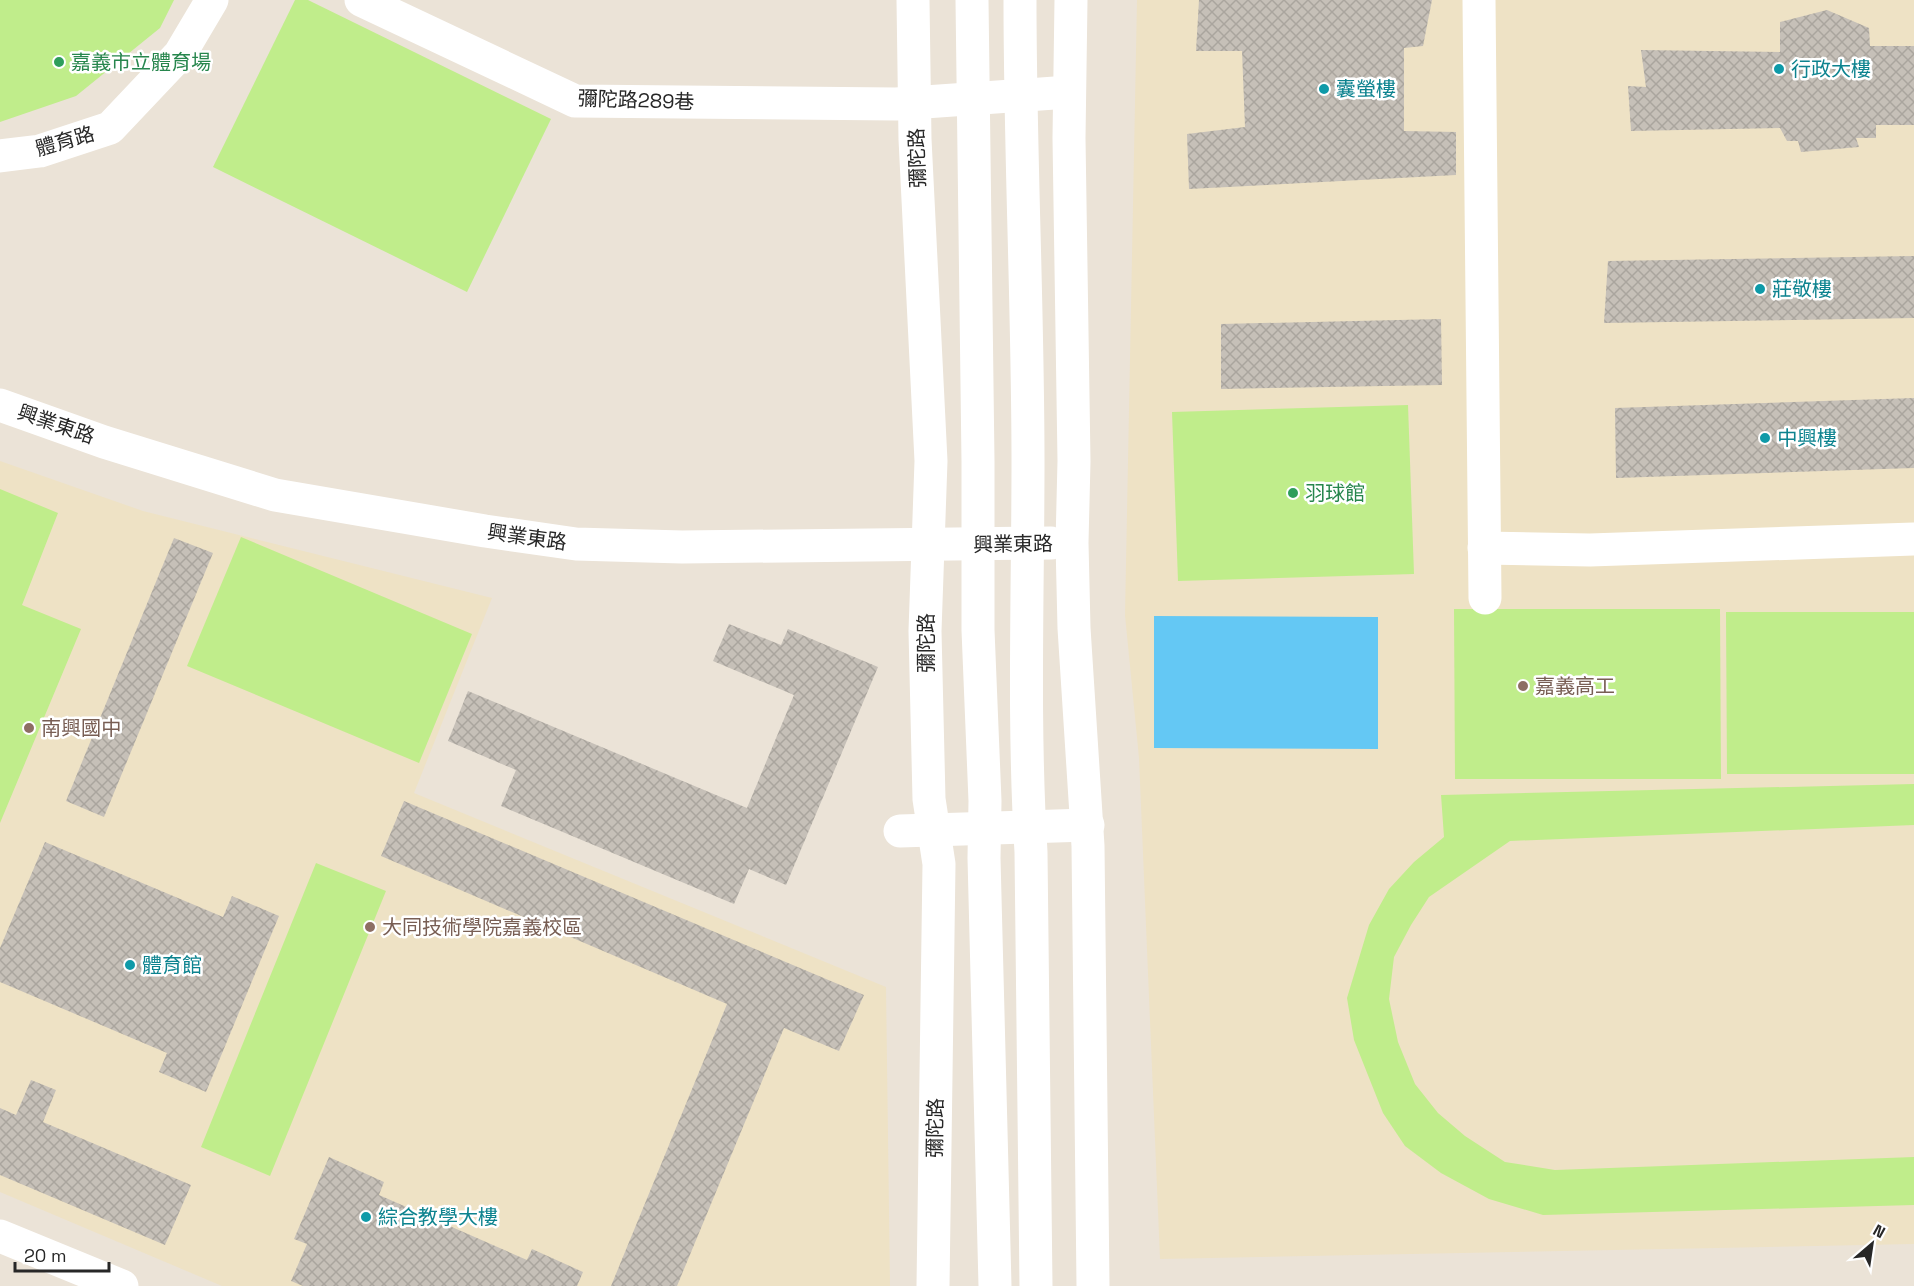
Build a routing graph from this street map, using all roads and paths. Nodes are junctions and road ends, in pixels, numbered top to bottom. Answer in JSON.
{"nodes":[{"id":1,"x":212,"y":0,"type":"edge"},
{"id":2,"x":361,"y":0,"type":"edge"},
{"id":3,"x":914,"y":0,"type":"edge"},
{"id":4,"x":972,"y":0,"type":"edge"},
{"id":5,"x":1020,"y":0,"type":"edge"},
{"id":6,"x":1071,"y":0,"type":"edge"},
{"id":7,"x":1479,"y":0,"type":"edge"},
{"id":8,"x":1069,"y":92,"type":"junction"},
{"id":9,"x":1020,"y":95,"type":"junction"},
{"id":10,"x":974,"y":99,"type":"junction"},
{"id":11,"x":905,"y":103,"type":"junction"},
{"id":12,"x":0,"y":156,"type":"edge"},
{"id":13,"x":0,"y":405,"type":"edge"},
{"id":14,"x":1914,"y":539,"type":"edge"},
{"id":15,"x":1028,"y":543,"type":"junction"},
{"id":16,"x":1072,"y":543,"type":"junction"},
{"id":17,"x":929,"y":544,"type":"junction"},
{"id":18,"x":978,"y":544,"type":"junction"},
{"id":19,"x":1484,"y":548,"type":"junction"},
{"id":20,"x":1485,"y":598,"type":"dead end"},
{"id":21,"x":1088,"y":825,"type":"junction"},
{"id":22,"x":1029,"y":827,"type":"junction"},
{"id":23,"x":984,"y":829,"type":"junction"},
{"id":24,"x":935,"y":830,"type":"junction"},
{"id":25,"x":900,"y":831,"type":"dead end"},
{"id":26,"x":0,"y":1236,"type":"edge"},
{"id":27,"x":122,"y":1286,"type":"edge"},
{"id":28,"x":933,"y":1286,"type":"edge"},
{"id":29,"x":995,"y":1286,"type":"edge"},
{"id":30,"x":1036,"y":1286,"type":"edge"},
{"id":31,"x":1093,"y":1286,"type":"edge"}],
"edges":[{"from":1,"to":12,"type":"street","name":"體育路"},
{"from":2,"to":11,"type":"street","name":"彌陀路289巷"},
{"from":3,"to":11,"type":"street","name":"彌陀路"},
{"from":4,"to":10,"type":"street"},
{"from":5,"to":9,"type":"street"},
{"from":6,"to":8,"type":"street"},
{"from":7,"to":19,"type":"street"},
{"from":8,"to":9,"type":"street","name":"彌陀路289巷"},
{"from":8,"to":16,"type":"street"},
{"from":9,"to":10,"type":"street","name":"彌陀路289巷"},
{"from":9,"to":15,"type":"street"},
{"from":10,"to":11,"type":"street","name":"彌陀路289巷"},
{"from":10,"to":18,"type":"street"},
{"from":11,"to":17,"type":"street","name":"彌陀路"},
{"from":13,"to":17,"type":"street","name":"興業東路"},
{"from":14,"to":19,"type":"street"},
{"from":15,"to":16,"type":"street","name":"興業東路"},
{"from":15,"to":18,"type":"street","name":"興業東路"},
{"from":15,"to":22,"type":"street"},
{"from":16,"to":21,"type":"street"},
{"from":17,"to":18,"type":"street","name":"興業東路"},
{"from":17,"to":24,"type":"street","name":"彌陀路"},
{"from":18,"to":23,"type":"street"},
{"from":19,"to":20,"type":"street"},
{"from":21,"to":22,"type":"street"},
{"from":21,"to":31,"type":"street"},
{"from":22,"to":23,"type":"street"},
{"from":22,"to":30,"type":"street"},
{"from":23,"to":24,"type":"street"},
{"from":23,"to":29,"type":"street"},
{"from":24,"to":25,"type":"street"},
{"from":24,"to":28,"type":"street","name":"彌陀路"},
{"from":26,"to":27,"type":"street"}]}
